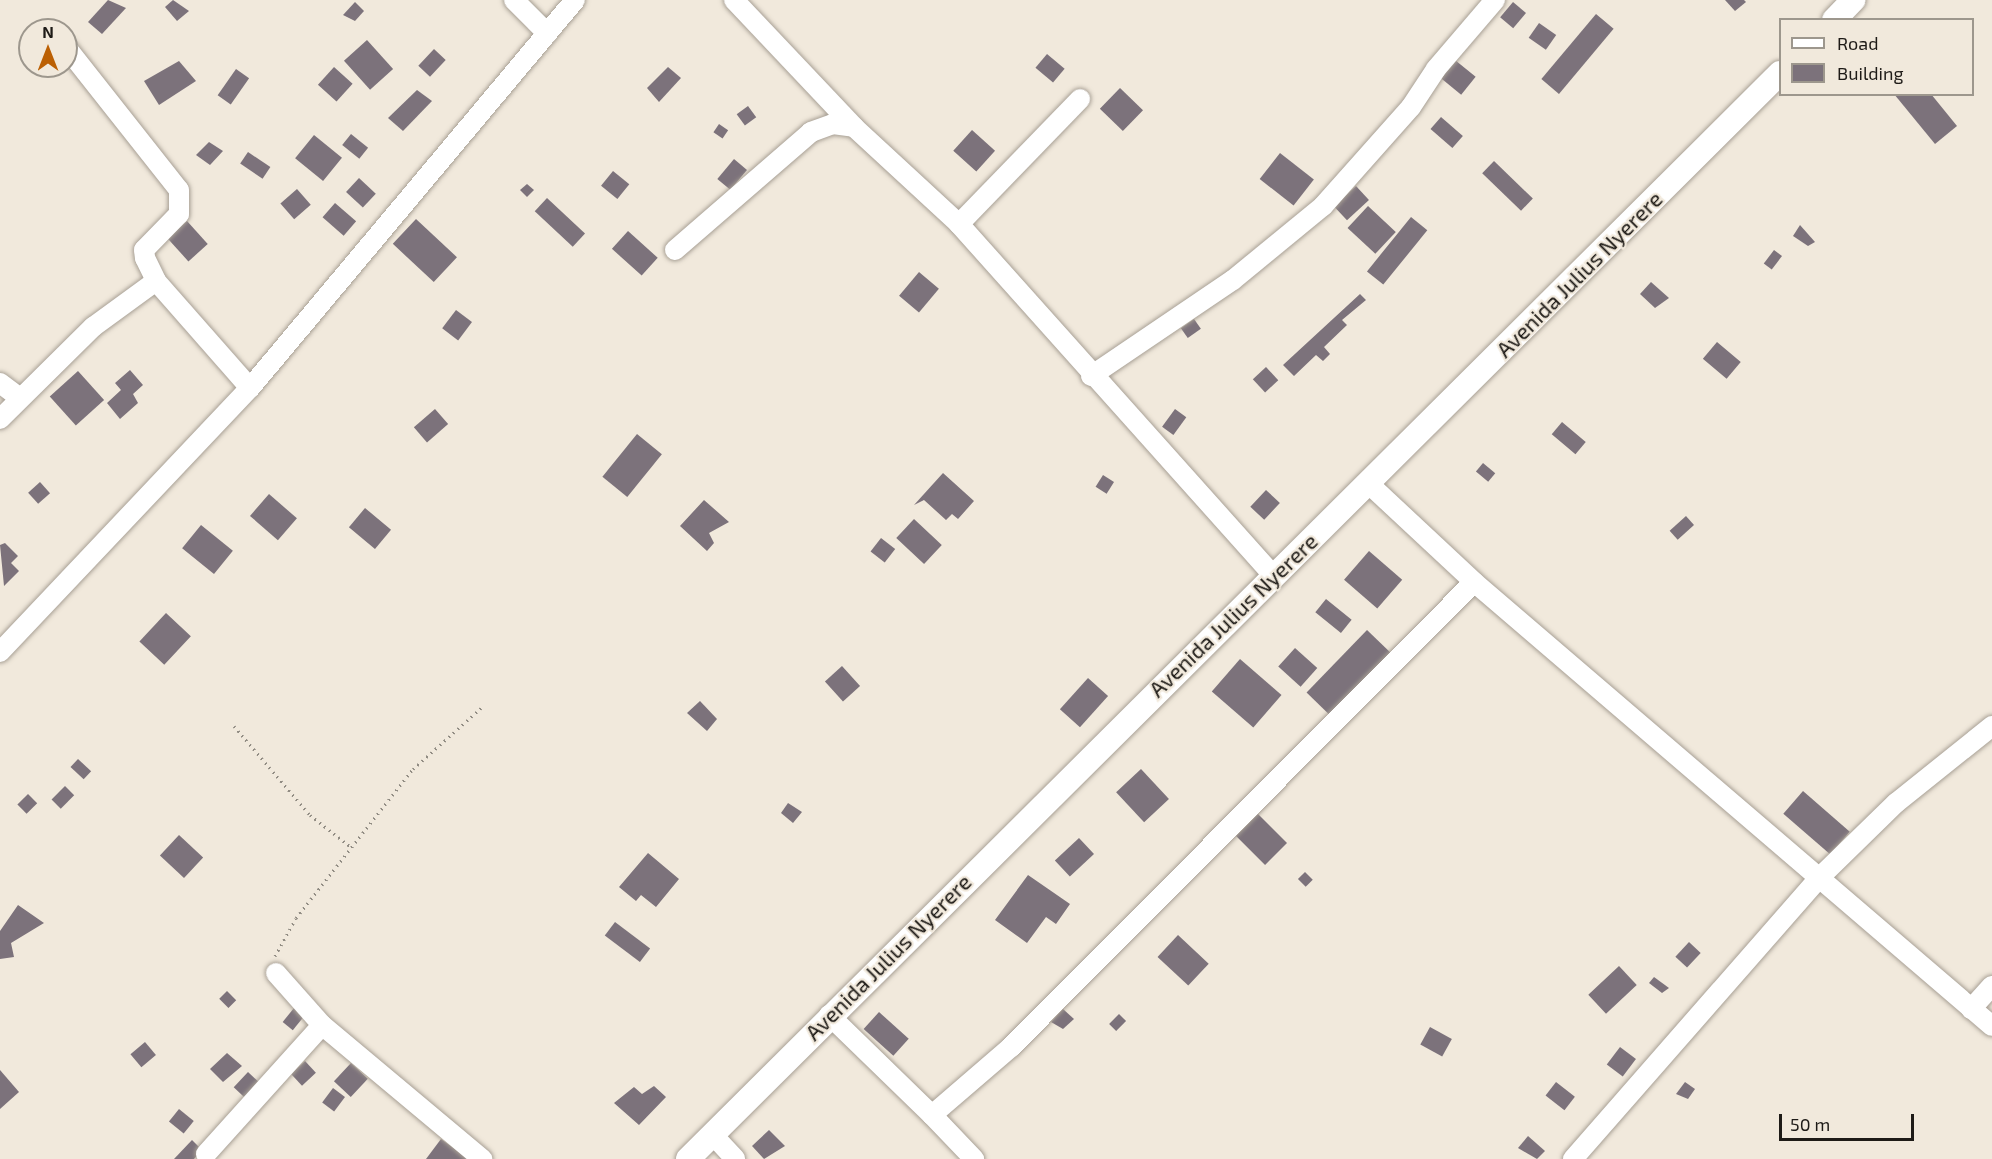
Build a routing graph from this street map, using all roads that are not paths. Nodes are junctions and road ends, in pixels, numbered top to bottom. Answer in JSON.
{"nodes":[{"id":1,"x":514,"y":0,"type":"edge"},
{"id":2,"x":575,"y":0,"type":"edge"},
{"id":3,"x":734,"y":0,"type":"edge"},
{"id":4,"x":1495,"y":0,"type":"edge"},
{"id":5,"x":547,"y":33,"type":"junction"},
{"id":6,"x":78,"y":62,"type":"edge"},
{"id":7,"x":1779,"y":74,"type":"edge"},
{"id":8,"x":1080,"y":99,"type":"dead end"},
{"id":9,"x":854,"y":127,"type":"junction"},
{"id":10,"x":958,"y":224,"type":"junction"},
{"id":11,"x":675,"y":250,"type":"dead end"},
{"id":12,"x":156,"y":281,"type":"junction"},
{"id":13,"x":1091,"y":376,"type":"junction"},
{"id":14,"x":0,"y":383,"type":"edge"},
{"id":15,"x":250,"y":388,"type":"junction"},
{"id":16,"x":20,"y":398,"type":"junction"},
{"id":17,"x":0,"y":419,"type":"edge"},
{"id":18,"x":1369,"y":484,"type":"junction"},
{"id":19,"x":1273,"y":575,"type":"junction"},
{"id":20,"x":1473,"y":582,"type":"junction"},
{"id":21,"x":0,"y":652,"type":"edge"},
{"id":22,"x":1992,"y":726,"type":"edge"},
{"id":23,"x":1818,"y":879,"type":"junction"},
{"id":24,"x":276,"y":973,"type":"road end"},
{"id":25,"x":1992,"y":986,"type":"edge"},
{"id":26,"x":1971,"y":1008,"type":"junction"},
{"id":27,"x":829,"y":1014,"type":"junction"},
{"id":28,"x":322,"y":1025,"type":"junction"},
{"id":29,"x":1992,"y":1026,"type":"edge"},
{"id":30,"x":932,"y":1115,"type":"junction"},
{"id":31,"x":712,"y":1134,"type":"junction"},
{"id":32,"x":206,"y":1154,"type":"dead end"},
{"id":33,"x":482,"y":1159,"type":"edge"},
{"id":34,"x":688,"y":1159,"type":"edge"},
{"id":35,"x":735,"y":1159,"type":"edge"},
{"id":36,"x":974,"y":1159,"type":"edge"},
{"id":37,"x":1573,"y":1159,"type":"edge"}],
"edges":[{"from":1,"to":5,"type":"street"},
{"from":2,"to":5,"type":"street"},
{"from":3,"to":9,"type":"street"},
{"from":4,"to":13,"type":"street"},
{"from":5,"to":15,"type":"street"},
{"from":6,"to":12,"type":"street"},
{"from":7,"to":18,"type":"street","name":"Avenida Julius Nyerere"},
{"from":8,"to":10,"type":"street"},
{"from":9,"to":10,"type":"street"},
{"from":9,"to":11,"type":"street"},
{"from":10,"to":13,"type":"street"},
{"from":12,"to":15,"type":"street"},
{"from":12,"to":16,"type":"street"},
{"from":13,"to":19,"type":"street"},
{"from":14,"to":16,"type":"street"},
{"from":15,"to":21,"type":"street"},
{"from":16,"to":17,"type":"street"},
{"from":18,"to":19,"type":"street","name":"Avenida Julius Nyerere"},
{"from":18,"to":20,"type":"street"},
{"from":19,"to":27,"type":"street","name":"Avenida Julius Nyerere"},
{"from":20,"to":23,"type":"street"},
{"from":20,"to":30,"type":"street"},
{"from":22,"to":23,"type":"street"},
{"from":23,"to":26,"type":"street"},
{"from":23,"to":37,"type":"street"},
{"from":24,"to":28,"type":"street"},
{"from":25,"to":26,"type":"street"},
{"from":26,"to":29,"type":"street"},
{"from":27,"to":30,"type":"street"},
{"from":27,"to":31,"type":"street","name":"Avenida Julius Nyerere"},
{"from":28,"to":32,"type":"street"},
{"from":28,"to":33,"type":"street"},
{"from":30,"to":36,"type":"street"},
{"from":31,"to":34,"type":"street","name":"Avenida Julius Nyerere"},
{"from":31,"to":35,"type":"street"}]}
